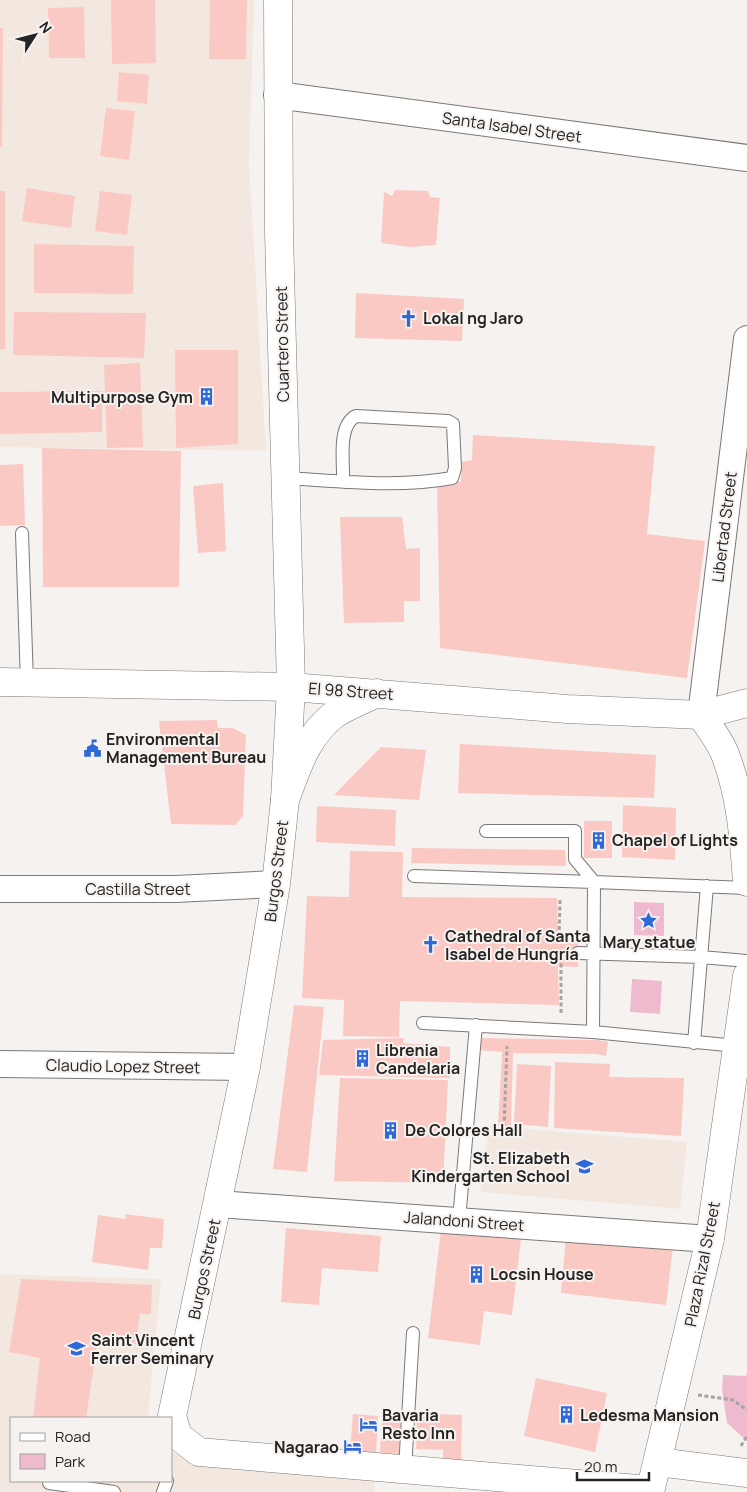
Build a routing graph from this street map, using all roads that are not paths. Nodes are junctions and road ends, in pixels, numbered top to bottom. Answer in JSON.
{"nodes":[{"id":1,"x":278,"y":0,"type":"edge"},
{"id":2,"x":277,"y":96,"type":"junction"},
{"id":3,"x":747,"y":158,"type":"edge"},
{"id":4,"x":747,"y":339,"type":"edge"},
{"id":5,"x":285,"y":478,"type":"junction"},
{"id":6,"x":343,"y":481,"type":"junction"},
{"id":7,"x":22,"y":533,"type":"dead end"},
{"id":8,"x":13,"y":682,"type":"edge"},
{"id":9,"x":291,"y":687,"type":"junction"},
{"id":10,"x":378,"y":692,"type":"junction"},
{"id":11,"x":747,"y":703,"type":"edge"},
{"id":12,"x":701,"y":715,"type":"junction"},
{"id":13,"x":285,"y":800,"type":"junction"},
{"id":14,"x":486,"y":831,"type":"dead end"},
{"id":15,"x":414,"y":876,"type":"dead end"},
{"id":16,"x":594,"y":882,"type":"junction"},
{"id":17,"x":747,"y":882,"type":"edge"},
{"id":18,"x":276,"y":884,"type":"junction"},
{"id":19,"x":707,"y":886,"type":"junction"},
{"id":20,"x":747,"y":888,"type":"edge"},
{"id":21,"x":0,"y":889,"type":"edge"},
{"id":22,"x":578,"y":953,"type":"dead end"},
{"id":23,"x":594,"y":953,"type":"junction"},
{"id":24,"x":702,"y":957,"type":"junction"},
{"id":25,"x":747,"y":962,"type":"edge"},
{"id":26,"x":747,"y":976,"type":"edge"},
{"id":27,"x":424,"y":1023,"type":"dead end"},
{"id":28,"x":476,"y":1025,"type":"junction"},
{"id":29,"x":593,"y":1032,"type":"junction"},
{"id":30,"x":694,"y":1043,"type":"junction"},
{"id":31,"x":737,"y":1046,"type":"junction"},
{"id":32,"x":0,"y":1064,"type":"edge"},
{"id":33,"x":246,"y":1067,"type":"junction"},
{"id":34,"x":218,"y":1204,"type":"junction"},
{"id":35,"x":459,"y":1220,"type":"junction"},
{"id":36,"x":710,"y":1240,"type":"junction"},
{"id":37,"x":413,"y":1333,"type":"dead end"},
{"id":38,"x":175,"y":1441,"type":"edge"},
{"id":39,"x":658,"y":1462,"type":"junction"},
{"id":40,"x":405,"y":1469,"type":"junction"},
{"id":41,"x":747,"y":1472,"type":"edge"},
{"id":42,"x":50,"y":1483,"type":"dead end"},
{"id":43,"x":650,"y":1491,"type":"edge"},
{"id":44,"x":114,"y":1492,"type":"edge"}],
"edges":[{"from":1,"to":2,"type":"street","name":"Cuartero Street"},
{"from":2,"to":3,"type":"street","name":"Santa Isabel Street"},
{"from":2,"to":5,"type":"street","name":"Cuartero Street"},
{"from":4,"to":12,"type":"street","name":"Libertad Street"},
{"from":5,"to":6,"type":"lane"},
{"from":5,"to":9,"type":"street","name":"Cuartero Street"},
{"from":6,"to":6,"type":"lane"},
{"from":7,"to":8,"type":"lane"},
{"from":8,"to":9,"type":"street","name":"El 98 Street"},
{"from":9,"to":10,"type":"street","name":"El 98 Street"},
{"from":9,"to":13,"type":"street","name":"Burgos Street"},
{"from":10,"to":12,"type":"street","name":"El 98 Street"},
{"from":10,"to":13,"type":"street"},
{"from":11,"to":12,"type":"street"},
{"from":12,"to":17,"type":"street"},
{"from":13,"to":18,"type":"street","name":"Burgos Street"},
{"from":14,"to":16,"type":"lane"},
{"from":15,"to":16,"type":"lane"},
{"from":16,"to":19,"type":"lane"},
{"from":16,"to":23,"type":"lane"},
{"from":18,"to":21,"type":"street","name":"Castilla Street"},
{"from":18,"to":33,"type":"street","name":"Burgos Street"},
{"from":19,"to":20,"type":"lane"},
{"from":19,"to":24,"type":"lane"},
{"from":22,"to":23,"type":"lane"},
{"from":23,"to":24,"type":"lane"},
{"from":23,"to":29,"type":"lane"},
{"from":24,"to":25,"type":"lane"},
{"from":24,"to":30,"type":"lane"},
{"from":26,"to":31,"type":"street","name":"Plaza Rizal Street"},
{"from":27,"to":28,"type":"lane"},
{"from":28,"to":29,"type":"lane"},
{"from":28,"to":35,"type":"lane"},
{"from":29,"to":30,"type":"lane"},
{"from":30,"to":31,"type":"lane"},
{"from":31,"to":36,"type":"street","name":"Plaza Rizal Street"},
{"from":32,"to":33,"type":"street","name":"Claudio Lopez Street"},
{"from":33,"to":34,"type":"street","name":"Burgos Street"},
{"from":34,"to":35,"type":"street","name":"Jalandoni Street"},
{"from":34,"to":38,"type":"street","name":"Burgos Street"},
{"from":35,"to":36,"type":"street","name":"Jalandoni Street"},
{"from":36,"to":39,"type":"street","name":"Plaza Rizal Street"},
{"from":37,"to":40,"type":"lane"},
{"from":38,"to":40,"type":"street","name":"Burgos Street"},
{"from":39,"to":41,"type":"street"},
{"from":39,"to":43,"type":"street","name":"Plaza Rizal Street"},
{"from":40,"to":43,"type":"street","name":"Burgos Street"},
{"from":42,"to":44,"type":"lane"}]}
